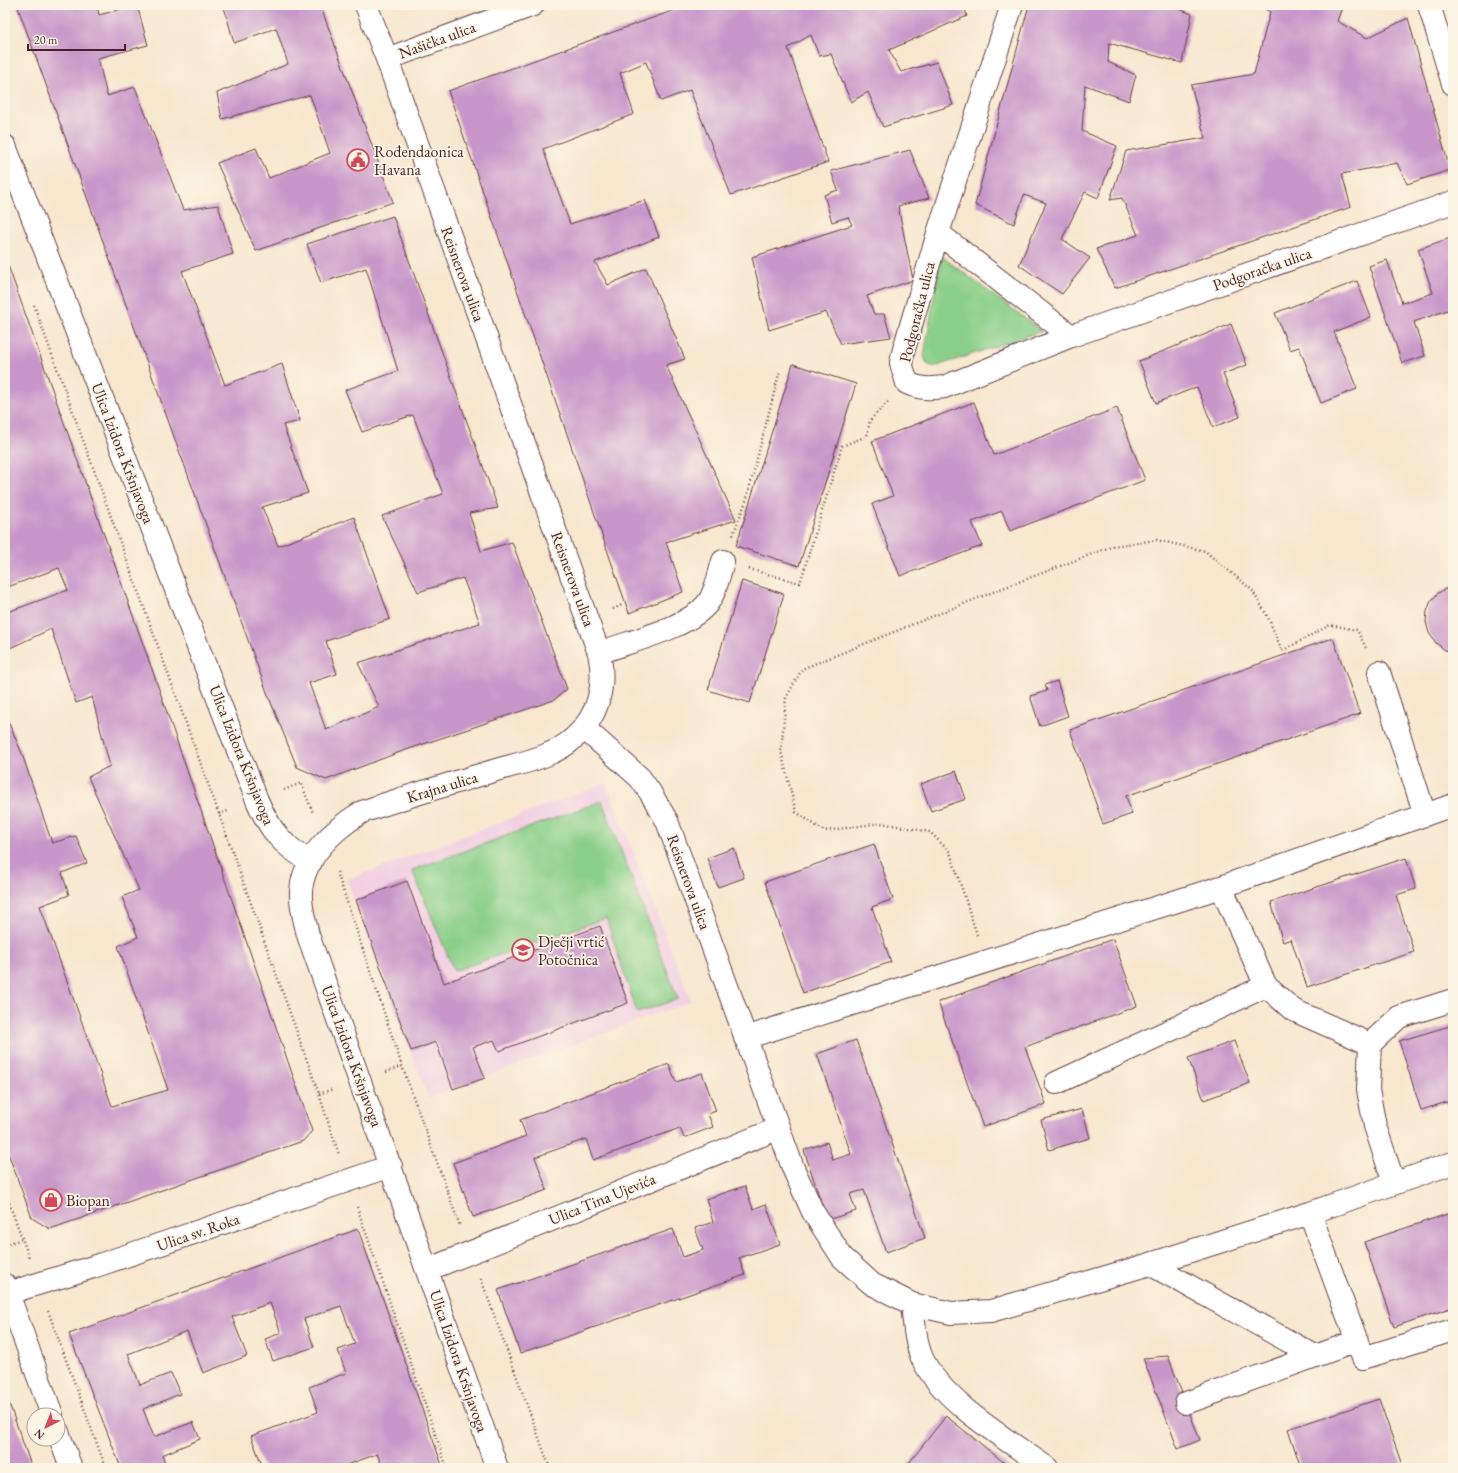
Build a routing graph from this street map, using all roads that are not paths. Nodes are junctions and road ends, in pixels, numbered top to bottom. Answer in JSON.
{"nodes":[{"id":1,"x":366,"y":5,"type":"edge"},
{"id":2,"x":533,"y":5,"type":"edge"},
{"id":3,"x":1012,"y":5,"type":"edge"},
{"id":4,"x":1429,"y":5,"type":"edge"},
{"id":5,"x":387,"y":59,"type":"junction"},
{"id":6,"x":1453,"y":84,"type":"edge"},
{"id":7,"x":5,"y":146,"type":"edge"},
{"id":8,"x":1453,"y":202,"type":"edge"},
{"id":9,"x":938,"y":233,"type":"junction"},
{"id":10,"x":1071,"y":336,"type":"junction"},
{"id":11,"x":723,"y":561,"type":"road end"},
{"id":12,"x":599,"y":652,"type":"junction"},
{"id":13,"x":1379,"y":672,"type":"road end"},
{"id":14,"x":584,"y":728,"type":"junction"},
{"id":15,"x":1453,"y":805,"type":"edge"},
{"id":16,"x":1425,"y":815,"type":"junction"},
{"id":17,"x":311,"y":862,"type":"junction"},
{"id":18,"x":1221,"y":887,"type":"junction"},
{"id":19,"x":1266,"y":986,"type":"junction"},
{"id":20,"x":1453,"y":1000,"type":"edge"},
{"id":21,"x":745,"y":1038,"type":"junction"},
{"id":22,"x":1370,"y":1044,"type":"junction"},
{"id":23,"x":1056,"y":1083,"type":"dead end"},
{"id":24,"x":777,"y":1129,"type":"junction"},
{"id":25,"x":1453,"y":1163,"type":"edge"},
{"id":26,"x":391,"y":1166,"type":"junction"},
{"id":27,"x":1394,"y":1183,"type":"junction"},
{"id":28,"x":1310,"y":1213,"type":"junction"},
{"id":29,"x":1150,"y":1264,"type":"junction"},
{"id":30,"x":427,"y":1270,"type":"junction"},
{"id":31,"x":6,"y":1291,"type":"edge"},
{"id":32,"x":912,"y":1304,"type":"junction"},
{"id":33,"x":1453,"y":1330,"type":"edge"},
{"id":34,"x":1357,"y":1341,"type":"junction"},
{"id":35,"x":1314,"y":1356,"type":"junction"},
{"id":36,"x":1186,"y":1403,"type":"dead end"},
{"id":37,"x":49,"y":1407,"type":"edge"},
{"id":38,"x":63,"y":1447,"type":"edge"},
{"id":39,"x":71,"y":1468,"type":"edge"},
{"id":40,"x":497,"y":1468,"type":"edge"},
{"id":41,"x":1047,"y":1468,"type":"edge"}],
"edges":[{"from":1,"to":5,"type":"street","name":"Reisnerova ulica"},
{"from":2,"to":5,"type":"street","name":"Našička ulica"},
{"from":3,"to":9,"type":"street","name":"Podgoračka ulica"},
{"from":4,"to":6,"type":"street"},
{"from":5,"to":12,"type":"street","name":"Reisnerova ulica"},
{"from":7,"to":17,"type":"street","name":"Ulica Izidora Kršnjavoga"},
{"from":8,"to":10,"type":"street","name":"Podgoračka ulica"},
{"from":9,"to":10,"type":"street"},
{"from":9,"to":10,"type":"street","name":"Podgoračka ulica"},
{"from":11,"to":12,"type":"street"},
{"from":12,"to":14,"type":"street","name":"Reisnerova ulica"},
{"from":13,"to":16,"type":"street"},
{"from":14,"to":17,"type":"street","name":"Krajna ulica"},
{"from":14,"to":21,"type":"street","name":"Reisnerova ulica"},
{"from":15,"to":16,"type":"street"},
{"from":16,"to":18,"type":"street"},
{"from":17,"to":26,"type":"street","name":"Ulica Izidora Kršnjavoga"},
{"from":18,"to":19,"type":"street"},
{"from":18,"to":21,"type":"street"},
{"from":19,"to":22,"type":"street"},
{"from":19,"to":23,"type":"street"},
{"from":20,"to":22,"type":"street"},
{"from":21,"to":24,"type":"street","name":"Reisnerova ulica"},
{"from":22,"to":27,"type":"street"},
{"from":24,"to":30,"type":"street","name":"Ulica Tina Ujevića"},
{"from":24,"to":32,"type":"street","name":"Reisnerova ulica"},
{"from":25,"to":27,"type":"street","name":"Reisnerova ulica"},
{"from":26,"to":30,"type":"street","name":"Ulica Izidora Kršnjavoga"},
{"from":26,"to":31,"type":"street","name":"Ulica sv. Roka"},
{"from":27,"to":28,"type":"street","name":"Reisnerova ulica"},
{"from":28,"to":29,"type":"street","name":"Reisnerova ulica"},
{"from":28,"to":34,"type":"street"},
{"from":29,"to":32,"type":"street","name":"Reisnerova ulica"},
{"from":29,"to":35,"type":"street"},
{"from":30,"to":40,"type":"street","name":"Ulica Izidora Kršnjavoga"},
{"from":31,"to":37,"type":"street"},
{"from":32,"to":41,"type":"street"},
{"from":33,"to":34,"type":"street"},
{"from":34,"to":35,"type":"street"},
{"from":35,"to":36,"type":"street"},
{"from":38,"to":39,"type":"street"}]}
